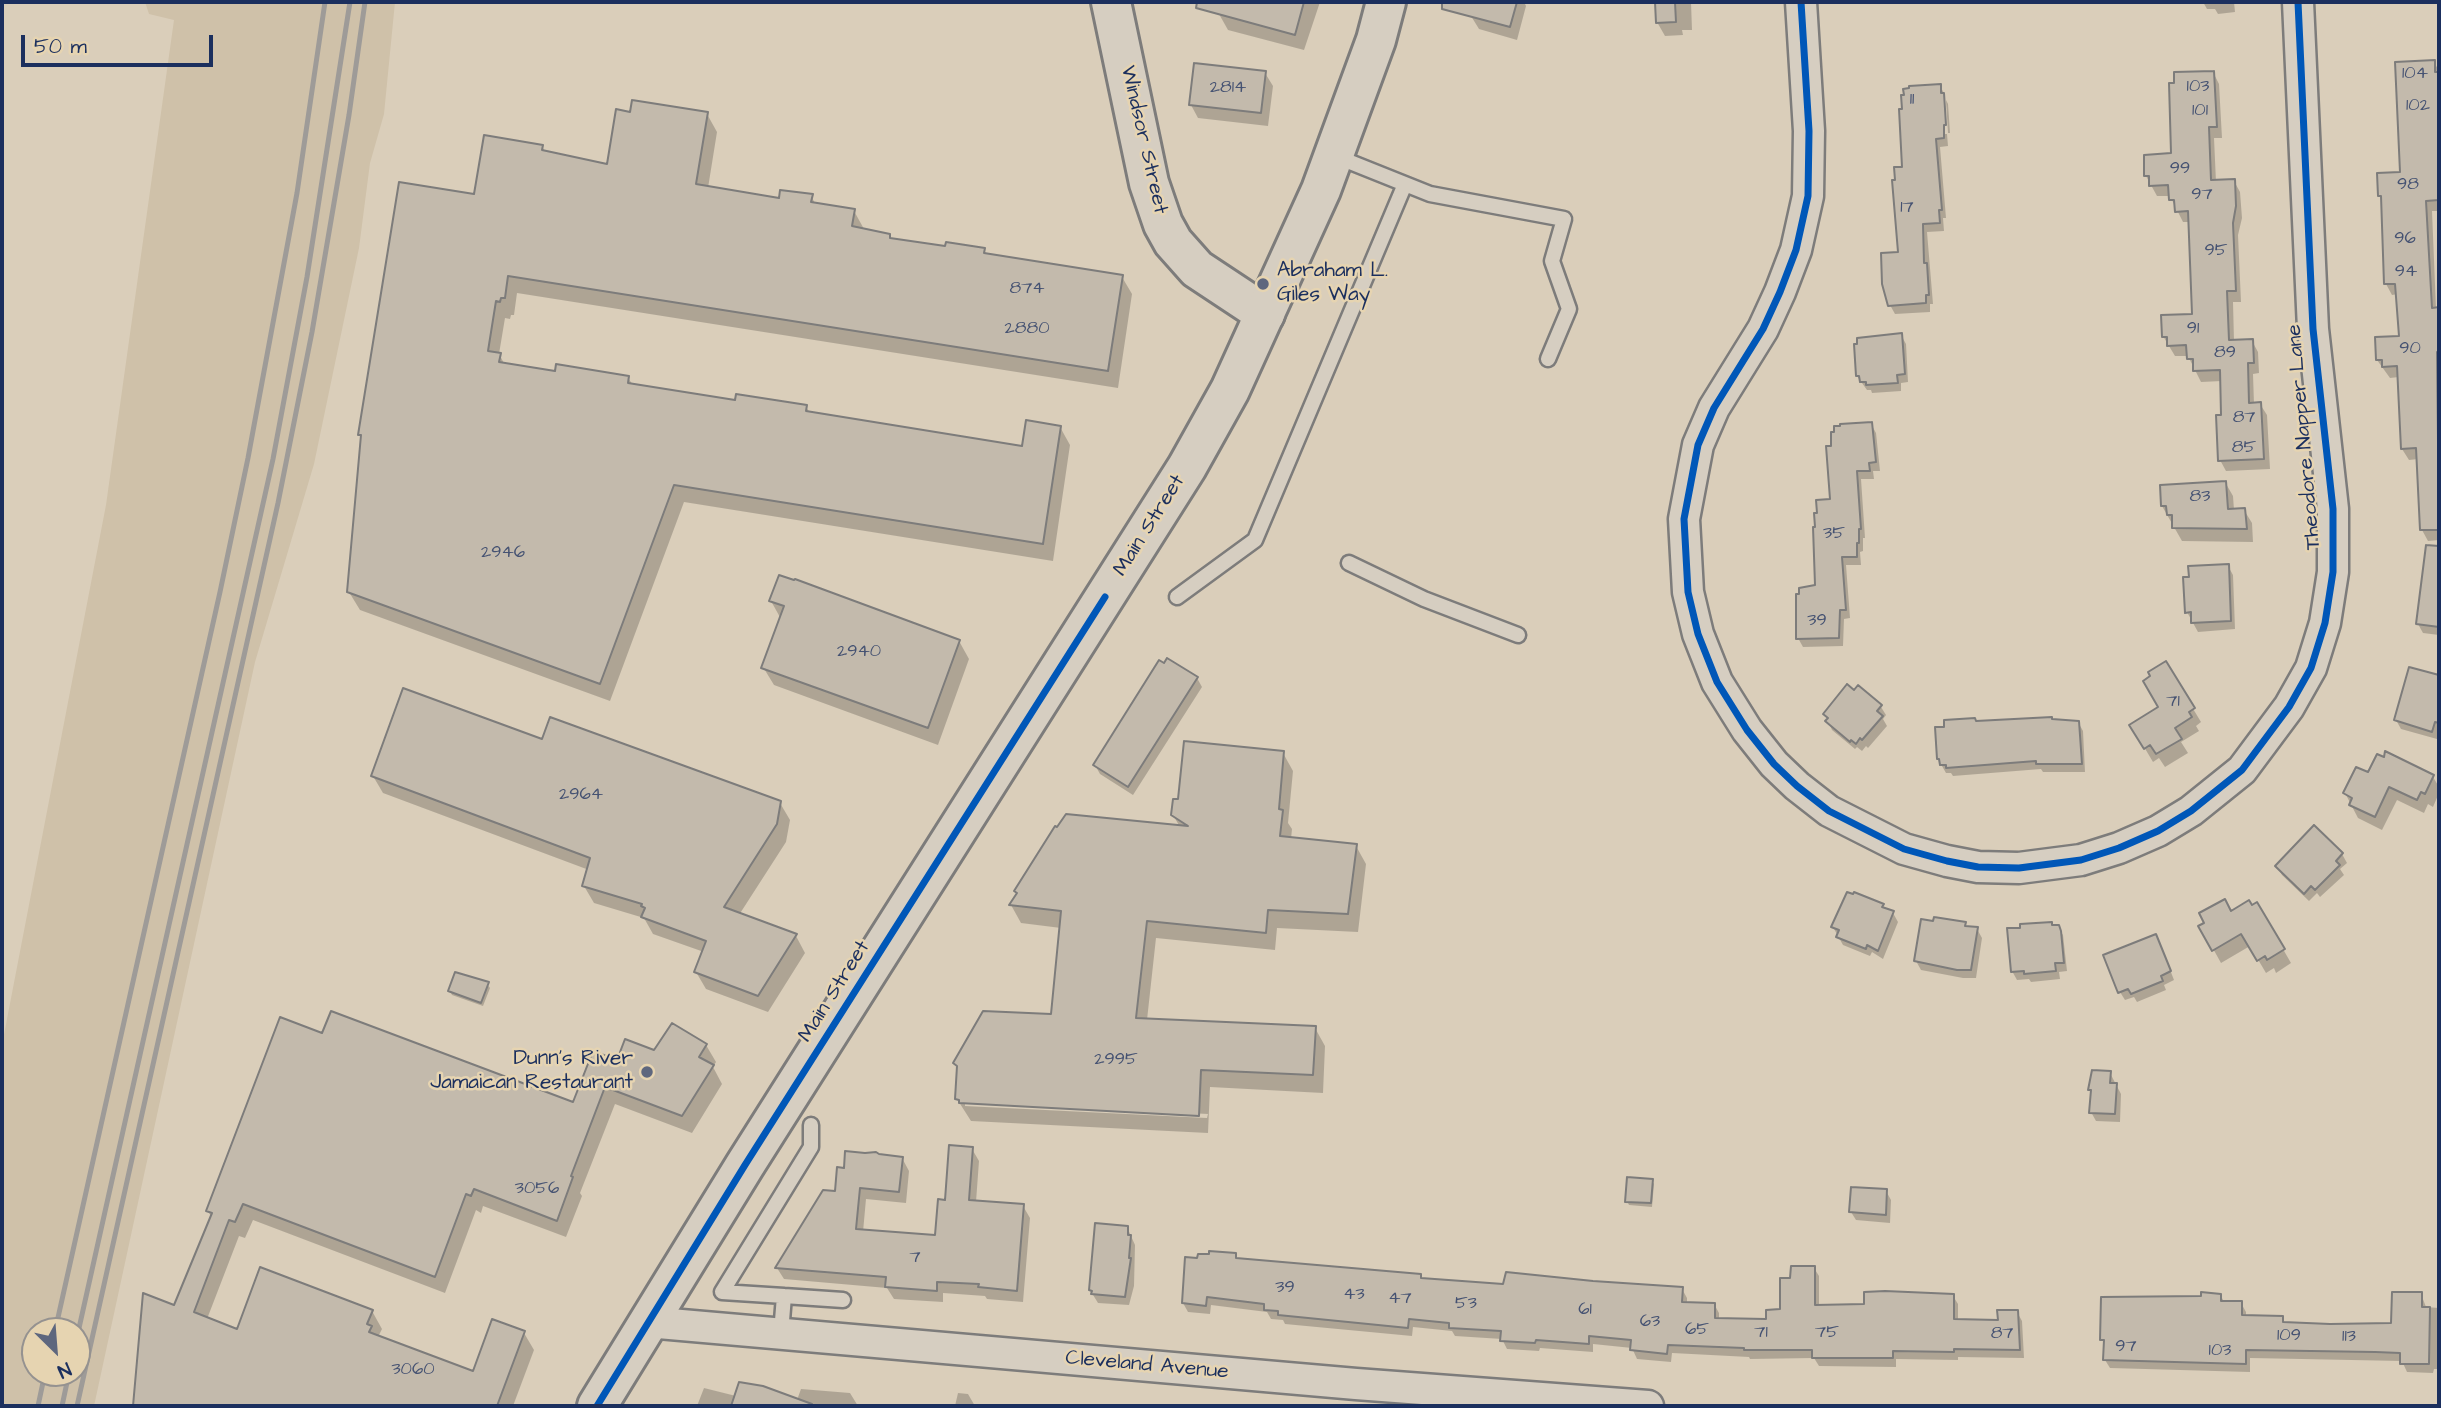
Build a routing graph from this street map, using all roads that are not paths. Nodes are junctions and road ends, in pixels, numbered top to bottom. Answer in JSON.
{"nodes":[{"id":1,"x":1111,"y":2,"type":"edge"},
{"id":2,"x":1386,"y":2,"type":"edge"},
{"id":3,"x":1801,"y":2,"type":"edge"},
{"id":4,"x":2298,"y":2,"type":"edge"},
{"id":5,"x":1334,"y":155,"type":"junction"},
{"id":6,"x":1405,"y":184,"type":"junction"},
{"id":7,"x":1265,"y":314,"type":"junction"},
{"id":8,"x":1548,"y":359,"type":"dead end"},
{"id":9,"x":1349,"y":564,"type":"dead end"},
{"id":10,"x":1177,"y":597,"type":"dead end"},
{"id":11,"x":1518,"y":635,"type":"dead end"},
{"id":12,"x":811,"y":1125,"type":"dead end"},
{"id":13,"x":784,"y":1296,"type":"junction"},
{"id":14,"x":843,"y":1300,"type":"dead end"},
{"id":15,"x":647,"y":1322,"type":"junction"},
{"id":16,"x":781,"y":1333,"type":"junction"},
{"id":17,"x":597,"y":1406,"type":"edge"},
{"id":18,"x":1648,"y":1406,"type":"edge"}],
"edges":[{"from":1,"to":7,"type":"main road","name":"Windsor Street"},
{"from":2,"to":5,"type":"main road","name":"Main Street"},
{"from":3,"to":4,"type":"street","name":"Theodore Napper Lane"},
{"from":5,"to":6,"type":"lane"},
{"from":5,"to":7,"type":"main road","name":"Main Street"},
{"from":6,"to":8,"type":"lane"},
{"from":6,"to":10,"type":"lane"},
{"from":7,"to":15,"type":"main road","name":"Main Street"},
{"from":9,"to":11,"type":"lane"},
{"from":12,"to":13,"type":"lane"},
{"from":13,"to":14,"type":"lane"},
{"from":13,"to":16,"type":"lane"},
{"from":15,"to":16,"type":"street","name":"Cleveland Avenue"},
{"from":15,"to":17,"type":"main road","name":"Main Street"},
{"from":16,"to":18,"type":"street","name":"Cleveland Avenue"}]}
